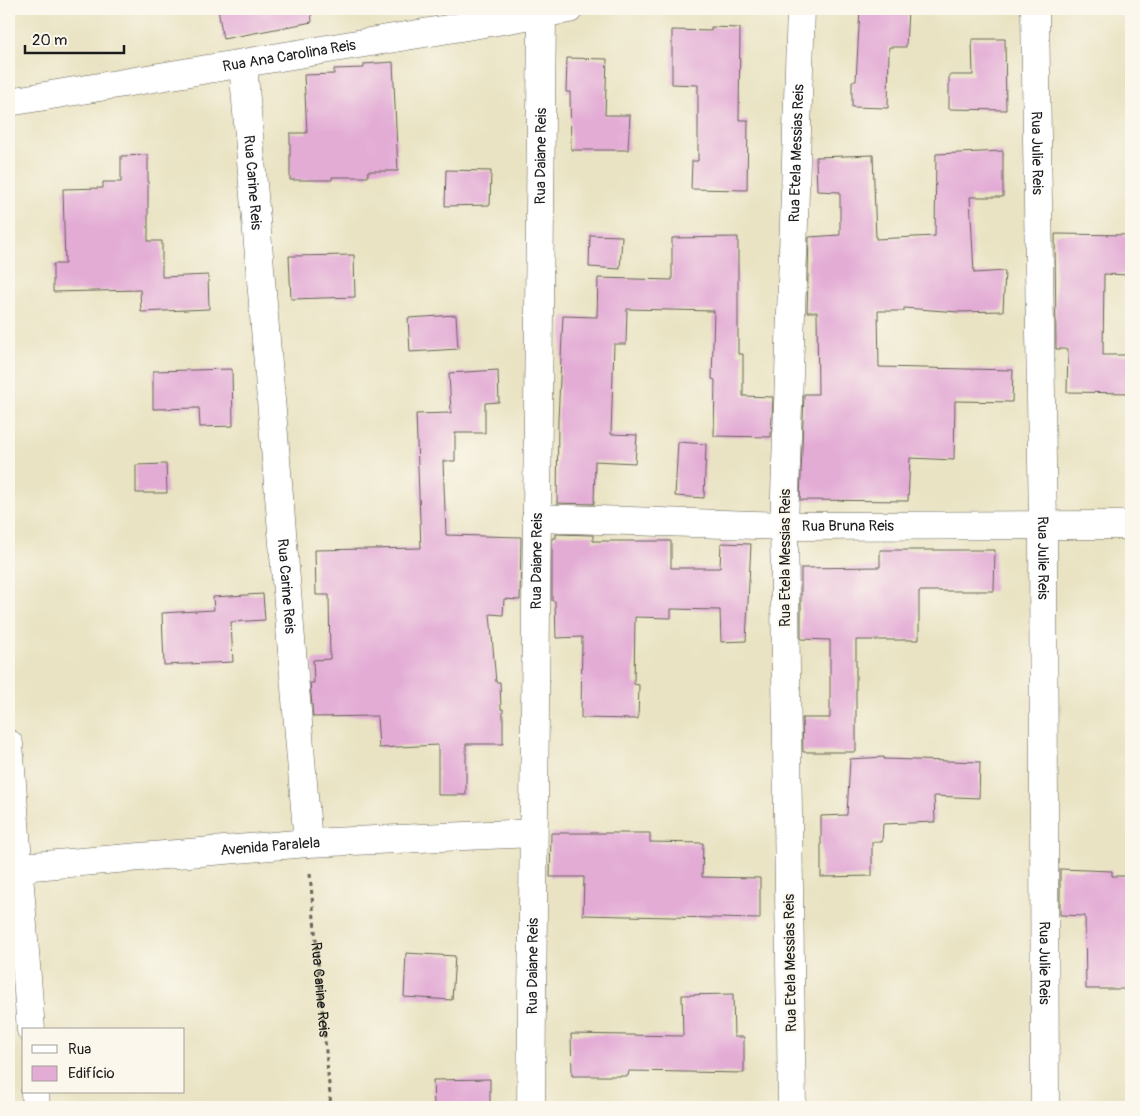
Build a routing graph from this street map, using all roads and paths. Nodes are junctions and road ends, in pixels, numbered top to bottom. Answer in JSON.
{"nodes":[{"id":1,"x":569,"y":9,"type":"edge"},
{"id":2,"x":801,"y":9,"type":"edge"},
{"id":3,"x":1035,"y":9,"type":"edge"},
{"id":4,"x":542,"y":14,"type":"junction"},
{"id":5,"x":243,"y":64,"type":"junction"},
{"id":6,"x":9,"y":102,"type":"edge"},
{"id":7,"x":536,"y":518,"type":"junction"},
{"id":8,"x":1043,"y":525,"type":"junction"},
{"id":9,"x":1131,"y":525,"type":"edge"},
{"id":10,"x":784,"y":526,"type":"junction"},
{"id":11,"x":9,"y":744,"type":"edge"},
{"id":12,"x":532,"y":833,"type":"junction"},
{"id":13,"x":308,"y":844,"type":"junction"},
{"id":14,"x":14,"y":867,"type":"edge"},
{"id":15,"x":31,"y":1028,"type":"edge"},
{"id":16,"x":35,"y":1094,"type":"edge"},
{"id":17,"x":36,"y":1107,"type":"edge"},
{"id":18,"x":331,"y":1107,"type":"edge"},
{"id":19,"x":532,"y":1107,"type":"edge"},
{"id":20,"x":792,"y":1107,"type":"edge"},
{"id":21,"x":1046,"y":1107,"type":"edge"}],
"edges":[{"from":1,"to":4,"type":"street","name":"Rua Ana Carolina Reis"},
{"from":2,"to":10,"type":"street","name":"Rua Etela Messias Reis"},
{"from":3,"to":8,"type":"street","name":"Rua Julie Reis"},
{"from":4,"to":5,"type":"street","name":"Rua Ana Carolina Reis"},
{"from":4,"to":7,"type":"street","name":"Rua Daiane Reis"},
{"from":5,"to":6,"type":"street","name":"Rua Ana Carolina Reis"},
{"from":5,"to":13,"type":"street","name":"Rua Carine Reis"},
{"from":7,"to":10,"type":"street","name":"Rua Bruna Reis"},
{"from":7,"to":12,"type":"street","name":"Rua Daiane Reis"},
{"from":8,"to":9,"type":"street","name":"Rua Bruna Reis"},
{"from":8,"to":10,"type":"street","name":"Rua Bruna Reis"},
{"from":8,"to":21,"type":"street","name":"Rua Julie Reis"},
{"from":10,"to":20,"type":"street","name":"Rua Etela Messias Reis"},
{"from":11,"to":14,"type":"street"},
{"from":12,"to":13,"type":"street","name":"Avenida Paralela"},
{"from":12,"to":19,"type":"street","name":"Rua Daiane Reis"},
{"from":13,"to":14,"type":"street","name":"Avenida Paralela"},
{"from":13,"to":18,"type":"path","name":"Rua Carine Reis"},
{"from":14,"to":15,"type":"street"},
{"from":16,"to":17,"type":"street"}]}
